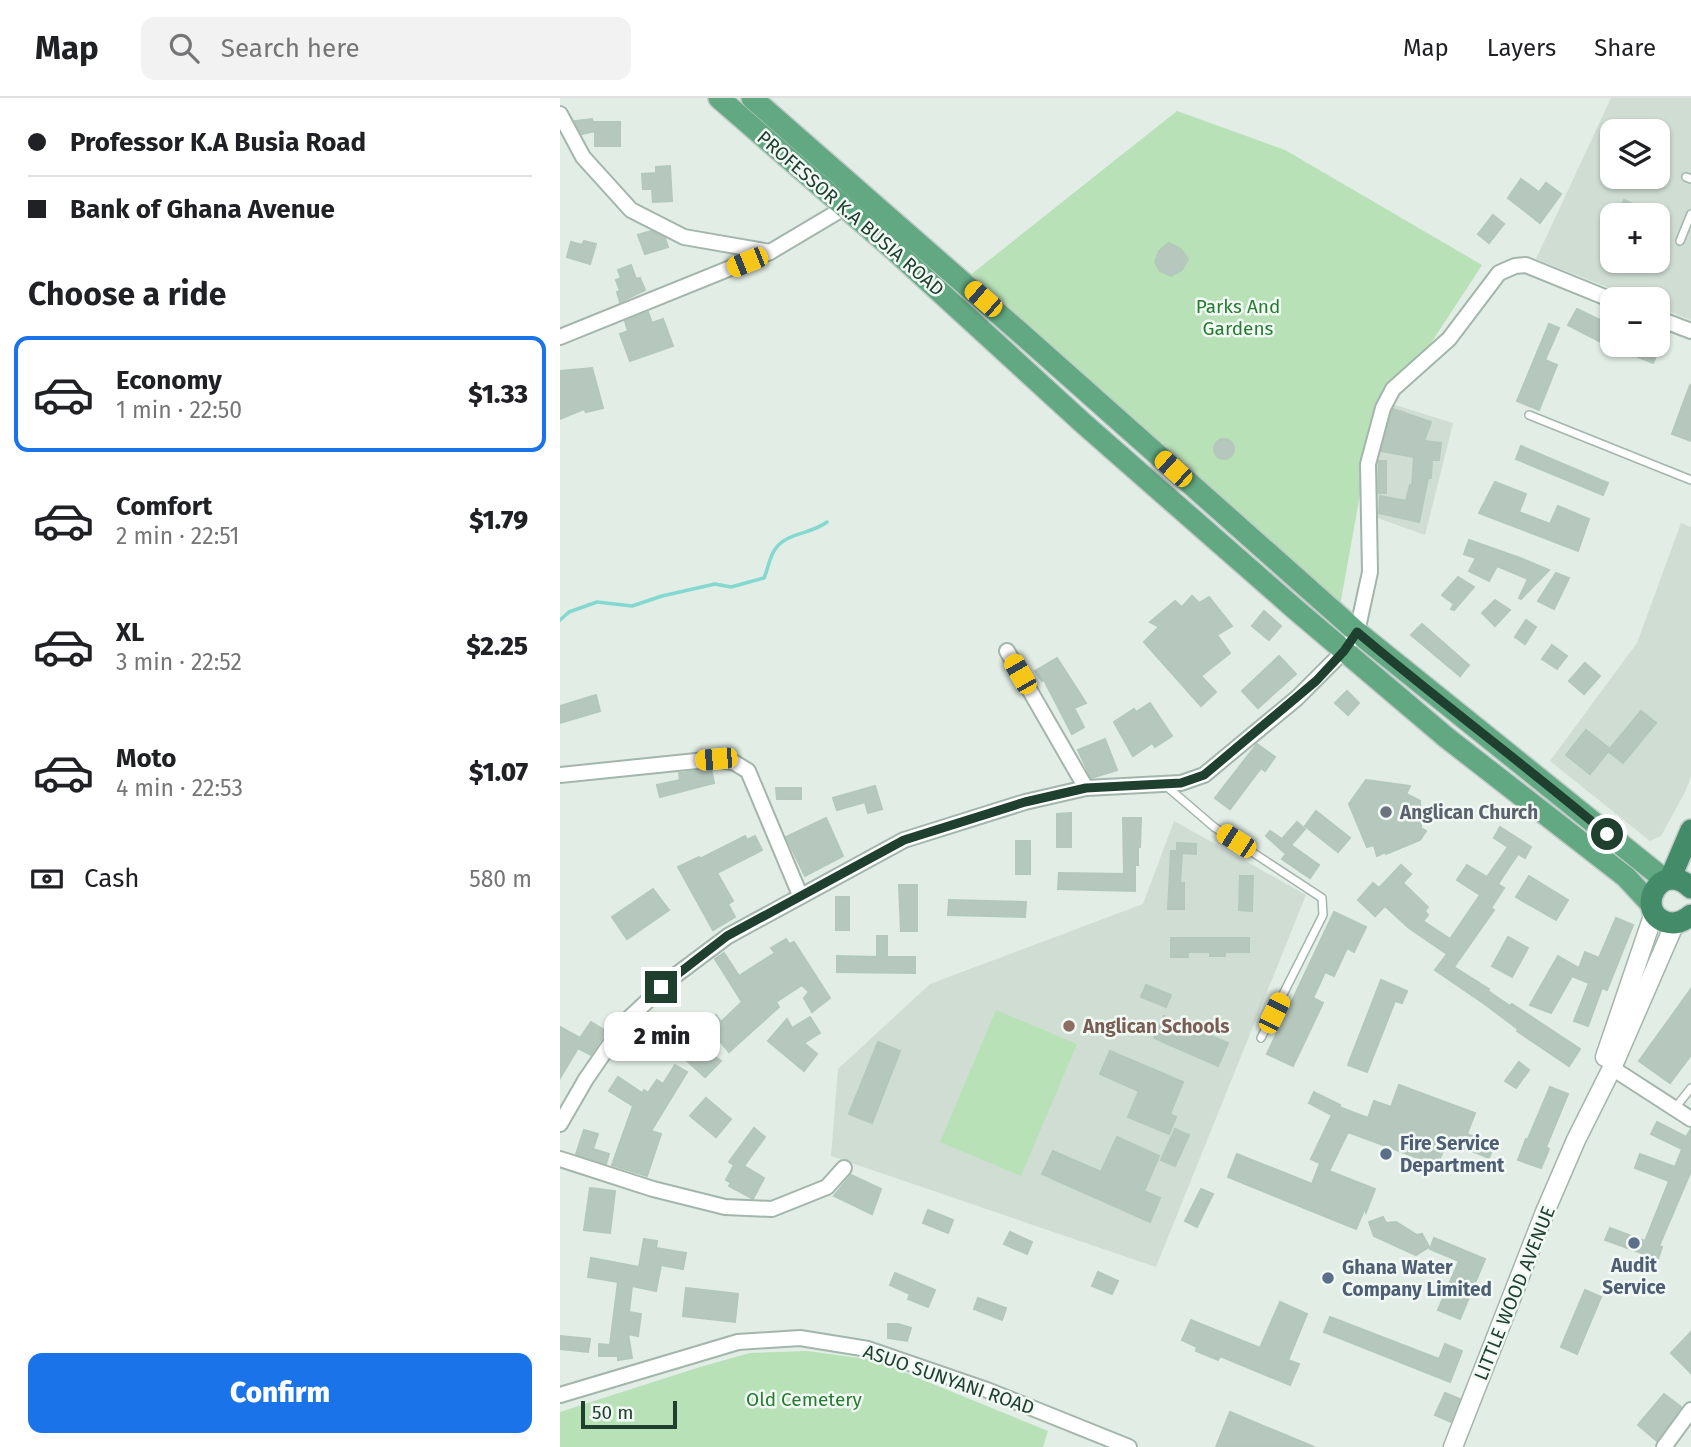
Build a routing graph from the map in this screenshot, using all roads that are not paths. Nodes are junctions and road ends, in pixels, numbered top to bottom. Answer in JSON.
{"nodes":[{"id":1,"x":719,"y":98,"type":"edge"},
{"id":2,"x":752,"y":98,"type":"edge"},
{"id":3,"x":560,"y":114,"type":"edge"},
{"id":4,"x":844,"y":208,"type":"junction"},
{"id":5,"x":1691,"y":214,"type":"edge"},
{"id":6,"x":1680,"y":241,"type":"dead end"},
{"id":7,"x":770,"y":252,"type":"junction"},
{"id":8,"x":1600,"y":295,"type":"edge"},
{"id":9,"x":1670,"y":323,"type":"edge"},
{"id":10,"x":1691,"y":331,"type":"edge"},
{"id":11,"x":560,"y":337,"type":"edge"},
{"id":12,"x":1529,"y":415,"type":"dead end"},
{"id":13,"x":1691,"y":480,"type":"edge"},
{"id":14,"x":1357,"y":632,"type":"junction"},
{"id":15,"x":1007,"y":651,"type":"dead end"},
{"id":16,"x":1344,"y":651,"type":"junction"},
{"id":17,"x":560,"y":775,"type":"edge"},
{"id":18,"x":1165,"y":785,"type":"junction"},
{"id":19,"x":1086,"y":788,"type":"junction"},
{"id":20,"x":1691,"y":830,"type":"edge"},
{"id":21,"x":1667,"y":879,"type":"junction"},
{"id":22,"x":1691,"y":888,"type":"edge"},
{"id":23,"x":800,"y":895,"type":"junction"},
{"id":24,"x":1653,"y":908,"type":"junction"},
{"id":25,"x":1685,"y":923,"type":"edge"},
{"id":26,"x":1261,"y":1038,"type":"dead end"},
{"id":27,"x":1612,"y":1068,"type":"junction"},
{"id":28,"x":1691,"y":1088,"type":"edge"},
{"id":29,"x":1675,"y":1108,"type":"junction"},
{"id":30,"x":1691,"y":1119,"type":"edge"},
{"id":31,"x":560,"y":1124,"type":"edge"},
{"id":32,"x":1576,"y":1140,"type":"junction"},
{"id":33,"x":560,"y":1159,"type":"edge"},
{"id":34,"x":844,"y":1168,"type":"dead end"},
{"id":35,"x":560,"y":1395,"type":"edge"},
{"id":36,"x":1691,"y":1410,"type":"edge"},
{"id":37,"x":1129,"y":1447,"type":"edge"},
{"id":38,"x":1453,"y":1447,"type":"edge"},
{"id":39,"x":1664,"y":1447,"type":"edge"}],
"edges":[{"from":1,"to":4,"type":"main road","name":"PROFESSOR K.A BUSIA ROAD"},
{"from":2,"to":14,"type":"main road","name":"PROFESSOR K.A BUSIA ROAD"},
{"from":3,"to":7,"type":"street"},
{"from":4,"to":7,"type":"street"},
{"from":4,"to":16,"type":"main road","name":"PROFESSOR K.A BUSIA ROAD"},
{"from":5,"to":6,"type":"lane"},
{"from":7,"to":11,"type":"street"},
{"from":8,"to":14,"type":"street"},
{"from":9,"to":10,"type":"street"},
{"from":12,"to":13,"type":"lane"},
{"from":14,"to":16,"type":"street"},
{"from":14,"to":21,"type":"main road","name":"PROFESSOR K.A BUSIA ROAD"},
{"from":15,"to":19,"type":"street"},
{"from":16,"to":18,"type":"street"},
{"from":16,"to":24,"type":"main road","name":"PROFESSOR K.A BUSIA ROAD"},
{"from":17,"to":23,"type":"street"},
{"from":18,"to":19,"type":"street"},
{"from":18,"to":26,"type":"lane"},
{"from":19,"to":23,"type":"street"},
{"from":20,"to":21,"type":"highway"},
{"from":21,"to":22,"type":"highway"},
{"from":21,"to":24,"type":"highway"},
{"from":23,"to":31,"type":"street"},
{"from":24,"to":25,"type":"highway"},
{"from":24,"to":32,"type":"street","name":"LITTLE WOOD AVENUE"},
{"from":25,"to":27,"type":"street","name":"LITTLE WOOD AVENUE"},
{"from":27,"to":29,"type":"street"},
{"from":27,"to":32,"type":"street","name":"LITTLE WOOD AVENUE"},
{"from":28,"to":29,"type":"lane"},
{"from":29,"to":30,"type":"street"},
{"from":32,"to":38,"type":"street","name":"LITTLE WOOD AVENUE"},
{"from":33,"to":34,"type":"street"},
{"from":35,"to":37,"type":"street","name":"ASUO SUNYANI ROAD"},
{"from":36,"to":39,"type":"street"}]}
